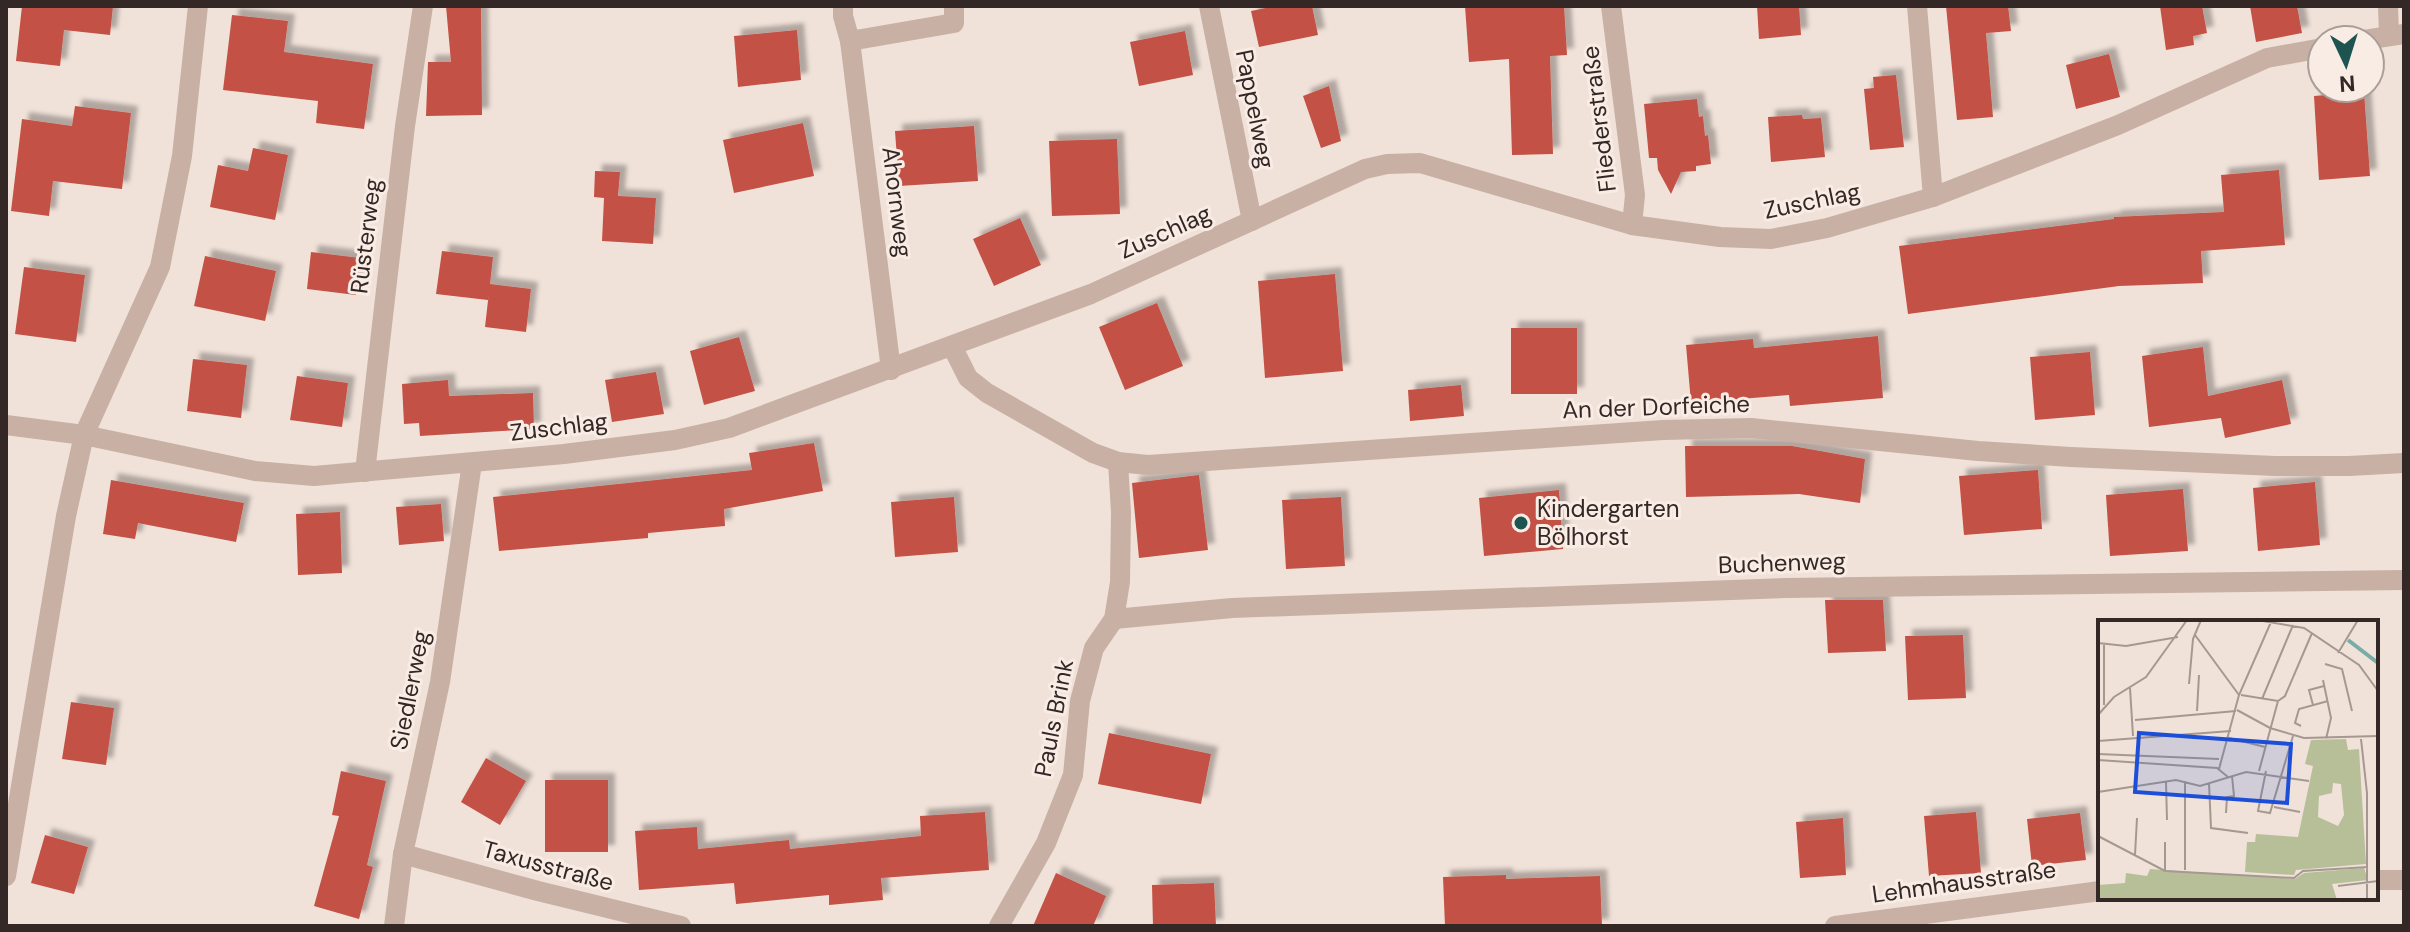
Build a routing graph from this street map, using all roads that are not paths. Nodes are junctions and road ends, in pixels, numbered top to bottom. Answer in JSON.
{"nodes":[{"id":1,"x":198,"y":6,"type":"edge"},
{"id":2,"x":423,"y":6,"type":"edge"},
{"id":3,"x":843,"y":6,"type":"edge"},
{"id":4,"x":954,"y":6,"type":"edge"},
{"id":5,"x":1209,"y":6,"type":"edge"},
{"id":6,"x":1611,"y":6,"type":"edge"},
{"id":7,"x":1917,"y":6,"type":"edge"},
{"id":8,"x":2388,"y":6,"type":"edge"},
{"id":9,"x":2396,"y":35,"type":"edge"},
{"id":10,"x":850,"y":41,"type":"junction"},
{"id":11,"x":2306,"y":51,"type":"edge"},
{"id":12,"x":1933,"y":197,"type":"junction"},
{"id":13,"x":1252,"y":221,"type":"junction"},
{"id":14,"x":1632,"y":225,"type":"junction"},
{"id":15,"x":952,"y":346,"type":"junction"},
{"id":16,"x":891,"y":370,"type":"junction"},
{"id":17,"x":6,"y":425,"type":"edge"},
{"id":18,"x":84,"y":435,"type":"junction"},
{"id":19,"x":1118,"y":462,"type":"junction"},
{"id":20,"x":472,"y":463,"type":"junction"},
{"id":21,"x":2404,"y":463,"type":"edge"},
{"id":22,"x":365,"y":472,"type":"junction"},
{"id":23,"x":2404,"y":580,"type":"edge"},
{"id":24,"x":1114,"y":619,"type":"junction"},
{"id":25,"x":11,"y":820,"type":"edge"},
{"id":26,"x":403,"y":854,"type":"junction"},
{"id":27,"x":6,"y":876,"type":"edge"},
{"id":28,"x":2378,"y":880,"type":"edge"},
{"id":29,"x":2404,"y":880,"type":"edge"},
{"id":30,"x":2098,"y":891,"type":"edge"},
{"id":31,"x":394,"y":926,"type":"edge"},
{"id":32,"x":681,"y":926,"type":"edge"},
{"id":33,"x":999,"y":926,"type":"edge"},
{"id":34,"x":1835,"y":926,"type":"edge"}],
"edges":[{"from":1,"to":18,"type":"street"},
{"from":2,"to":22,"type":"street","name":"Rüsterweg"},
{"from":3,"to":10,"type":"street","name":"Ahornweg"},
{"from":4,"to":10,"type":"street"},
{"from":5,"to":13,"type":"street","name":"Pappelweg"},
{"from":6,"to":14,"type":"street","name":"Fliederstraße"},
{"from":7,"to":12,"type":"street"},
{"from":8,"to":9,"type":"street"},
{"from":10,"to":16,"type":"street","name":"Ahornweg"},
{"from":11,"to":12,"type":"street","name":"Zuschlag"},
{"from":12,"to":14,"type":"street","name":"Zuschlag"},
{"from":13,"to":14,"type":"street","name":"Zuschlag"},
{"from":13,"to":15,"type":"street","name":"Zuschlag"},
{"from":15,"to":16,"type":"street","name":"Zuschlag"},
{"from":15,"to":19,"type":"street","name":"An der Dorfeiche"},
{"from":16,"to":20,"type":"street","name":"Zuschlag"},
{"from":17,"to":18,"type":"street","name":"Zuschlag"},
{"from":18,"to":22,"type":"street","name":"Zuschlag"},
{"from":18,"to":25,"type":"street"},
{"from":19,"to":21,"type":"street","name":"An der Dorfeiche"},
{"from":19,"to":24,"type":"street","name":"Pauls Brink"},
{"from":20,"to":22,"type":"street","name":"Zuschlag"},
{"from":20,"to":26,"type":"street","name":"Siedlerweg"},
{"from":23,"to":24,"type":"street","name":"Buchenweg"},
{"from":24,"to":33,"type":"street","name":"Pauls Brink"},
{"from":25,"to":27,"type":"street"},
{"from":26,"to":31,"type":"street","name":"Siedlerweg"},
{"from":26,"to":32,"type":"street","name":"Taxusstraße"},
{"from":28,"to":29,"type":"street"},
{"from":30,"to":34,"type":"street","name":"Lehmhausstraße"}]}
